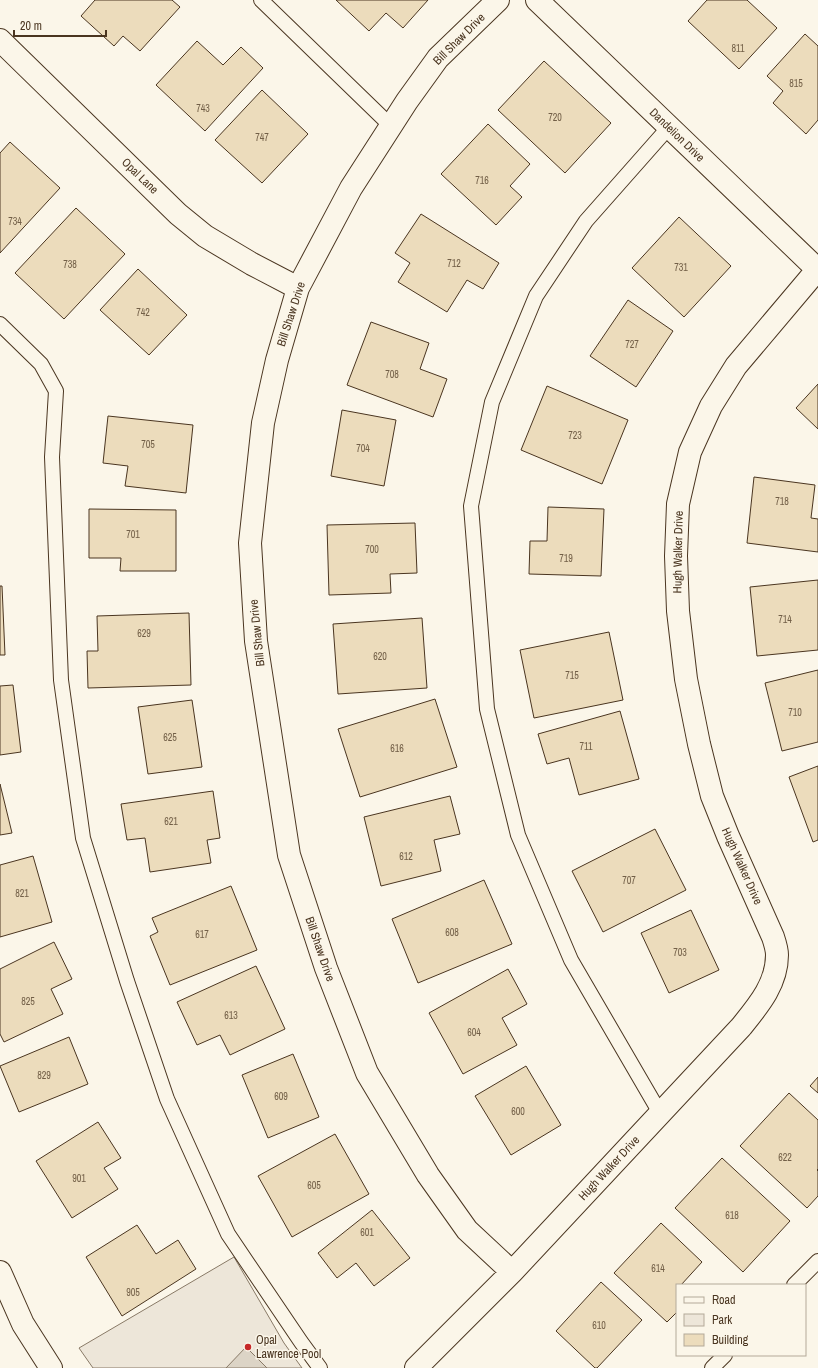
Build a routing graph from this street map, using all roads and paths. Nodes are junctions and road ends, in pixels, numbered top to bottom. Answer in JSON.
{"nodes":[{"id":1,"x":261,"y":0,"type":"edge"},
{"id":2,"x":498,"y":0,"type":"edge"},
{"id":3,"x":537,"y":0,"type":"edge"},
{"id":4,"x":0,"y":40,"type":"edge"},
{"id":5,"x":391,"y":126,"type":"junction"},
{"id":6,"x":669,"y":127,"type":"junction"},
{"id":7,"x":818,"y":270,"type":"edge"},
{"id":8,"x":298,"y":288,"type":"junction"},
{"id":9,"x":0,"y":324,"type":"edge"},
{"id":10,"x":660,"y":1113,"type":"junction"},
{"id":11,"x":818,"y":1261,"type":"edge"},
{"id":12,"x":0,"y":1272,"type":"edge"},
{"id":13,"x":512,"y":1272,"type":"junction"},
{"id":14,"x":795,"y":1284,"type":"edge"},
{"id":15,"x":724,"y":1356,"type":"edge"},
{"id":16,"x":51,"y":1368,"type":"edge"},
{"id":17,"x":320,"y":1368,"type":"edge"},
{"id":18,"x":416,"y":1368,"type":"edge"},
{"id":19,"x":712,"y":1368,"type":"edge"}],
"edges":[{"from":1,"to":5,"type":"lane"},
{"from":2,"to":5,"type":"street","name":"Bill Shaw Drive"},
{"from":3,"to":6,"type":"street","name":"Dandelion Drive"},
{"from":4,"to":8,"type":"street","name":"Opal Lane"},
{"from":5,"to":8,"type":"street","name":"Bill Shaw Drive"},
{"from":6,"to":7,"type":"street","name":"Dandelion Drive"},
{"from":6,"to":10,"type":"lane"},
{"from":7,"to":10,"type":"street","name":"Hugh Walker Drive"},
{"from":8,"to":13,"type":"street","name":"Bill Shaw Drive"},
{"from":9,"to":17,"type":"lane"},
{"from":10,"to":13,"type":"street","name":"Hugh Walker Drive"},
{"from":11,"to":14,"type":"lane"},
{"from":12,"to":16,"type":"street"},
{"from":13,"to":18,"type":"street","name":"Hugh Walker Drive"},
{"from":15,"to":19,"type":"lane"}]}
